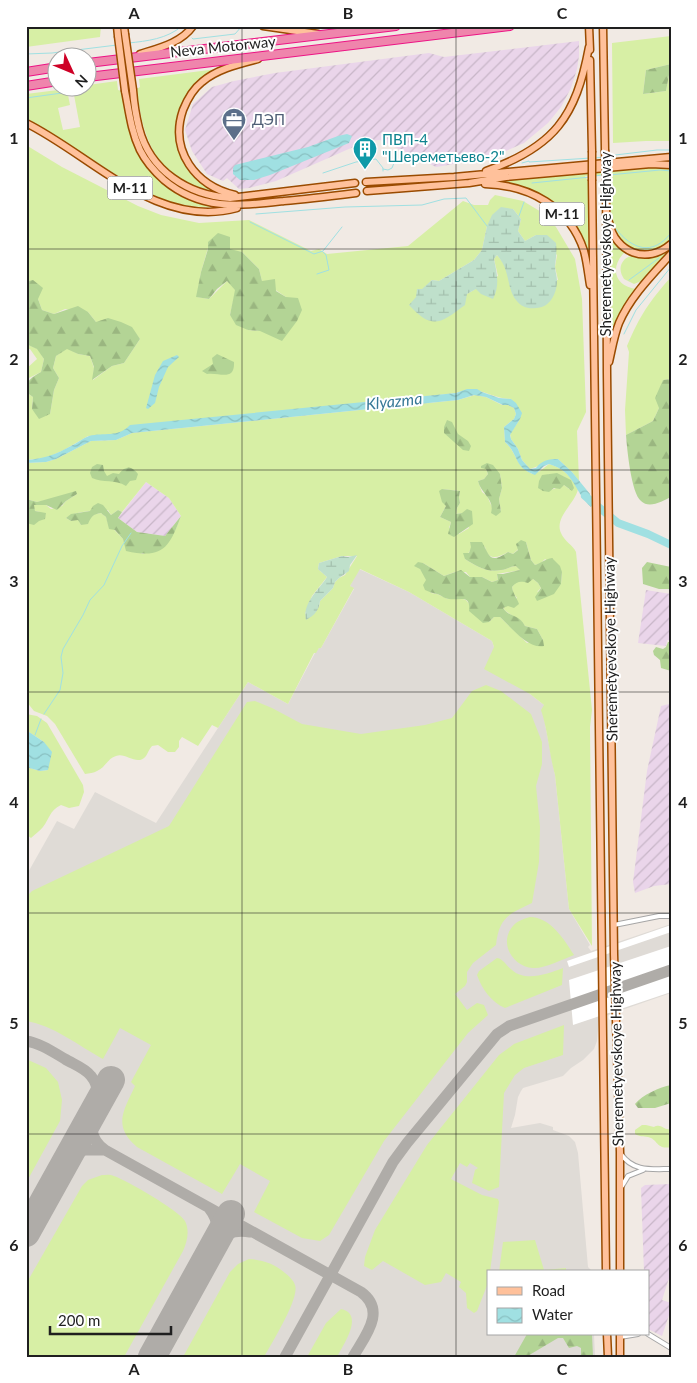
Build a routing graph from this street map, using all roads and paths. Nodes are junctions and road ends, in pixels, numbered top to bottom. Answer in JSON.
{"nodes":[{"id":1,"x":117,"y":26,"type":"edge"},
{"id":2,"x":124,"y":26,"type":"edge"},
{"id":3,"x":193,"y":26,"type":"edge"},
{"id":4,"x":264,"y":26,"type":"edge"},
{"id":5,"x":396,"y":26,"type":"edge"},
{"id":6,"x":510,"y":26,"type":"edge"},
{"id":7,"x":589,"y":26,"type":"edge"},
{"id":8,"x":603,"y":26,"type":"edge"},
{"id":9,"x":329,"y":35,"type":"junction"},
{"id":10,"x":590,"y":47,"type":"junction"},
{"id":11,"x":267,"y":57,"type":"junction"},
{"id":12,"x":131,"y":58,"type":"junction"},
{"id":13,"x":98,"y":63,"type":"edge"},
{"id":14,"x":48,"y":69,"type":"edge"},
{"id":15,"x":26,"y":72,"type":"edge"},
{"id":16,"x":98,"y":76,"type":"edge"},
{"id":17,"x":48,"y":83,"type":"edge"},
{"id":18,"x":26,"y":86,"type":"edge"},
{"id":19,"x":26,"y":123,"type":"edge"},
{"id":20,"x":671,"y":157,"type":"edge"},
{"id":21,"x":671,"y":165,"type":"edge"},
{"id":22,"x":475,"y":175,"type":"junction"},
{"id":23,"x":366,"y":182,"type":"dead end"},
{"id":24,"x":355,"y":183,"type":"dead end"},
{"id":25,"x":469,"y":183,"type":"junction"},
{"id":26,"x":367,"y":191,"type":"dead end"},
{"id":27,"x":356,"y":193,"type":"dead end"},
{"id":28,"x":244,"y":198,"type":"junction"},
{"id":29,"x":606,"y":204,"type":"junction"},
{"id":30,"x":247,"y":205,"type":"junction"},
{"id":31,"x":671,"y":244,"type":"edge"},
{"id":32,"x":671,"y":254,"type":"edge"},
{"id":33,"x":593,"y":309,"type":"junction"},
{"id":34,"x":607,"y":373,"type":"junction"},
{"id":35,"x":613,"y":850,"type":"junction"},
{"id":36,"x":601,"y":852,"type":"junction"},
{"id":37,"x":671,"y":916,"type":"edge"},
{"id":38,"x":614,"y":924,"type":"junction"},
{"id":39,"x":620,"y":1152,"type":"junction"},
{"id":40,"x":645,"y":1169,"type":"junction"},
{"id":41,"x":671,"y":1169,"type":"edge"},
{"id":42,"x":620,"y":1190,"type":"junction"},
{"id":43,"x":606,"y":1270,"type":"edge"},
{"id":44,"x":620,"y":1270,"type":"edge"},
{"id":45,"x":650,"y":1335,"type":"edge"},
{"id":46,"x":607,"y":1336,"type":"edge"},
{"id":47,"x":620,"y":1336,"type":"edge"},
{"id":48,"x":671,"y":1348,"type":"edge"},
{"id":49,"x":608,"y":1357,"type":"edge"},
{"id":50,"x":620,"y":1357,"type":"edge"}],
"edges":[{"from":1,"to":30,"type":"main road","number":"М-11","bridge":true},
{"from":2,"to":28,"type":"main road","number":"М-11","bridge":true},
{"from":3,"to":12,"type":"main road"},
{"from":4,"to":9,"type":"main road"},
{"from":5,"to":9,"type":"highway","name":"Neva Motorway"},
{"from":6,"to":11,"type":"highway","name":"Neva Motorway","number":"М-11"},
{"from":7,"to":10,"type":"main road","name":"Sheremetyevskoye Highway"},
{"from":8,"to":29,"type":"main road","name":"Sheremetyevskoye Highway","bridge":true},
{"from":9,"to":12,"type":"highway","name":"Neva Motorway"},
{"from":10,"to":22,"type":"main road"},
{"from":10,"to":33,"type":"main road","name":"Sheremetyevskoye Highway","bridge":true},
{"from":11,"to":16,"type":"highway","name":"Neva Motorway","number":"М-11"},
{"from":11,"to":28,"type":"main road","number":"М-11"},
{"from":12,"to":13,"type":"highway","name":"Neva Motorway"},
{"from":14,"to":15,"type":"highway"},
{"from":17,"to":18,"type":"highway"},
{"from":19,"to":30,"type":"main road","number":"М-11"},
{"from":20,"to":22,"type":"main road"},
{"from":21,"to":25,"type":"main road","number":"М-11"},
{"from":22,"to":23,"type":"main road"},
{"from":24,"to":28,"type":"main road","number":"М-11"},
{"from":25,"to":26,"type":"main road","number":"М-11"},
{"from":25,"to":33,"type":"main road","number":"М-11"},
{"from":27,"to":30,"type":"main road","number":"М-11"},
{"from":29,"to":31,"type":"main road","number":"М-11"},
{"from":29,"to":34,"type":"main road","name":"Sheremetyevskoye Highway"},
{"from":32,"to":34,"type":"main road"},
{"from":33,"to":36,"type":"main road","name":"Sheremetyevskoye Highway"},
{"from":34,"to":35,"type":"main road","name":"Sheremetyevskoye Highway"},
{"from":35,"to":36,"type":"street"},
{"from":35,"to":38,"type":"main road","name":"Sheremetyevskoye Highway"},
{"from":36,"to":43,"type":"main road","name":"Sheremetyevskoye Highway"},
{"from":37,"to":38,"type":"street"},
{"from":38,"to":39,"type":"main road","name":"Sheremetyevskoye Highway"},
{"from":39,"to":40,"type":"street"},
{"from":39,"to":42,"type":"main road","name":"Sheremetyevskoye Highway"},
{"from":40,"to":41,"type":"street"},
{"from":40,"to":42,"type":"street"},
{"from":42,"to":44,"type":"main road","name":"Sheremetyevskoye Highway"},
{"from":45,"to":48,"type":"street"},
{"from":46,"to":49,"type":"main road"},
{"from":47,"to":50,"type":"main road"}]}
